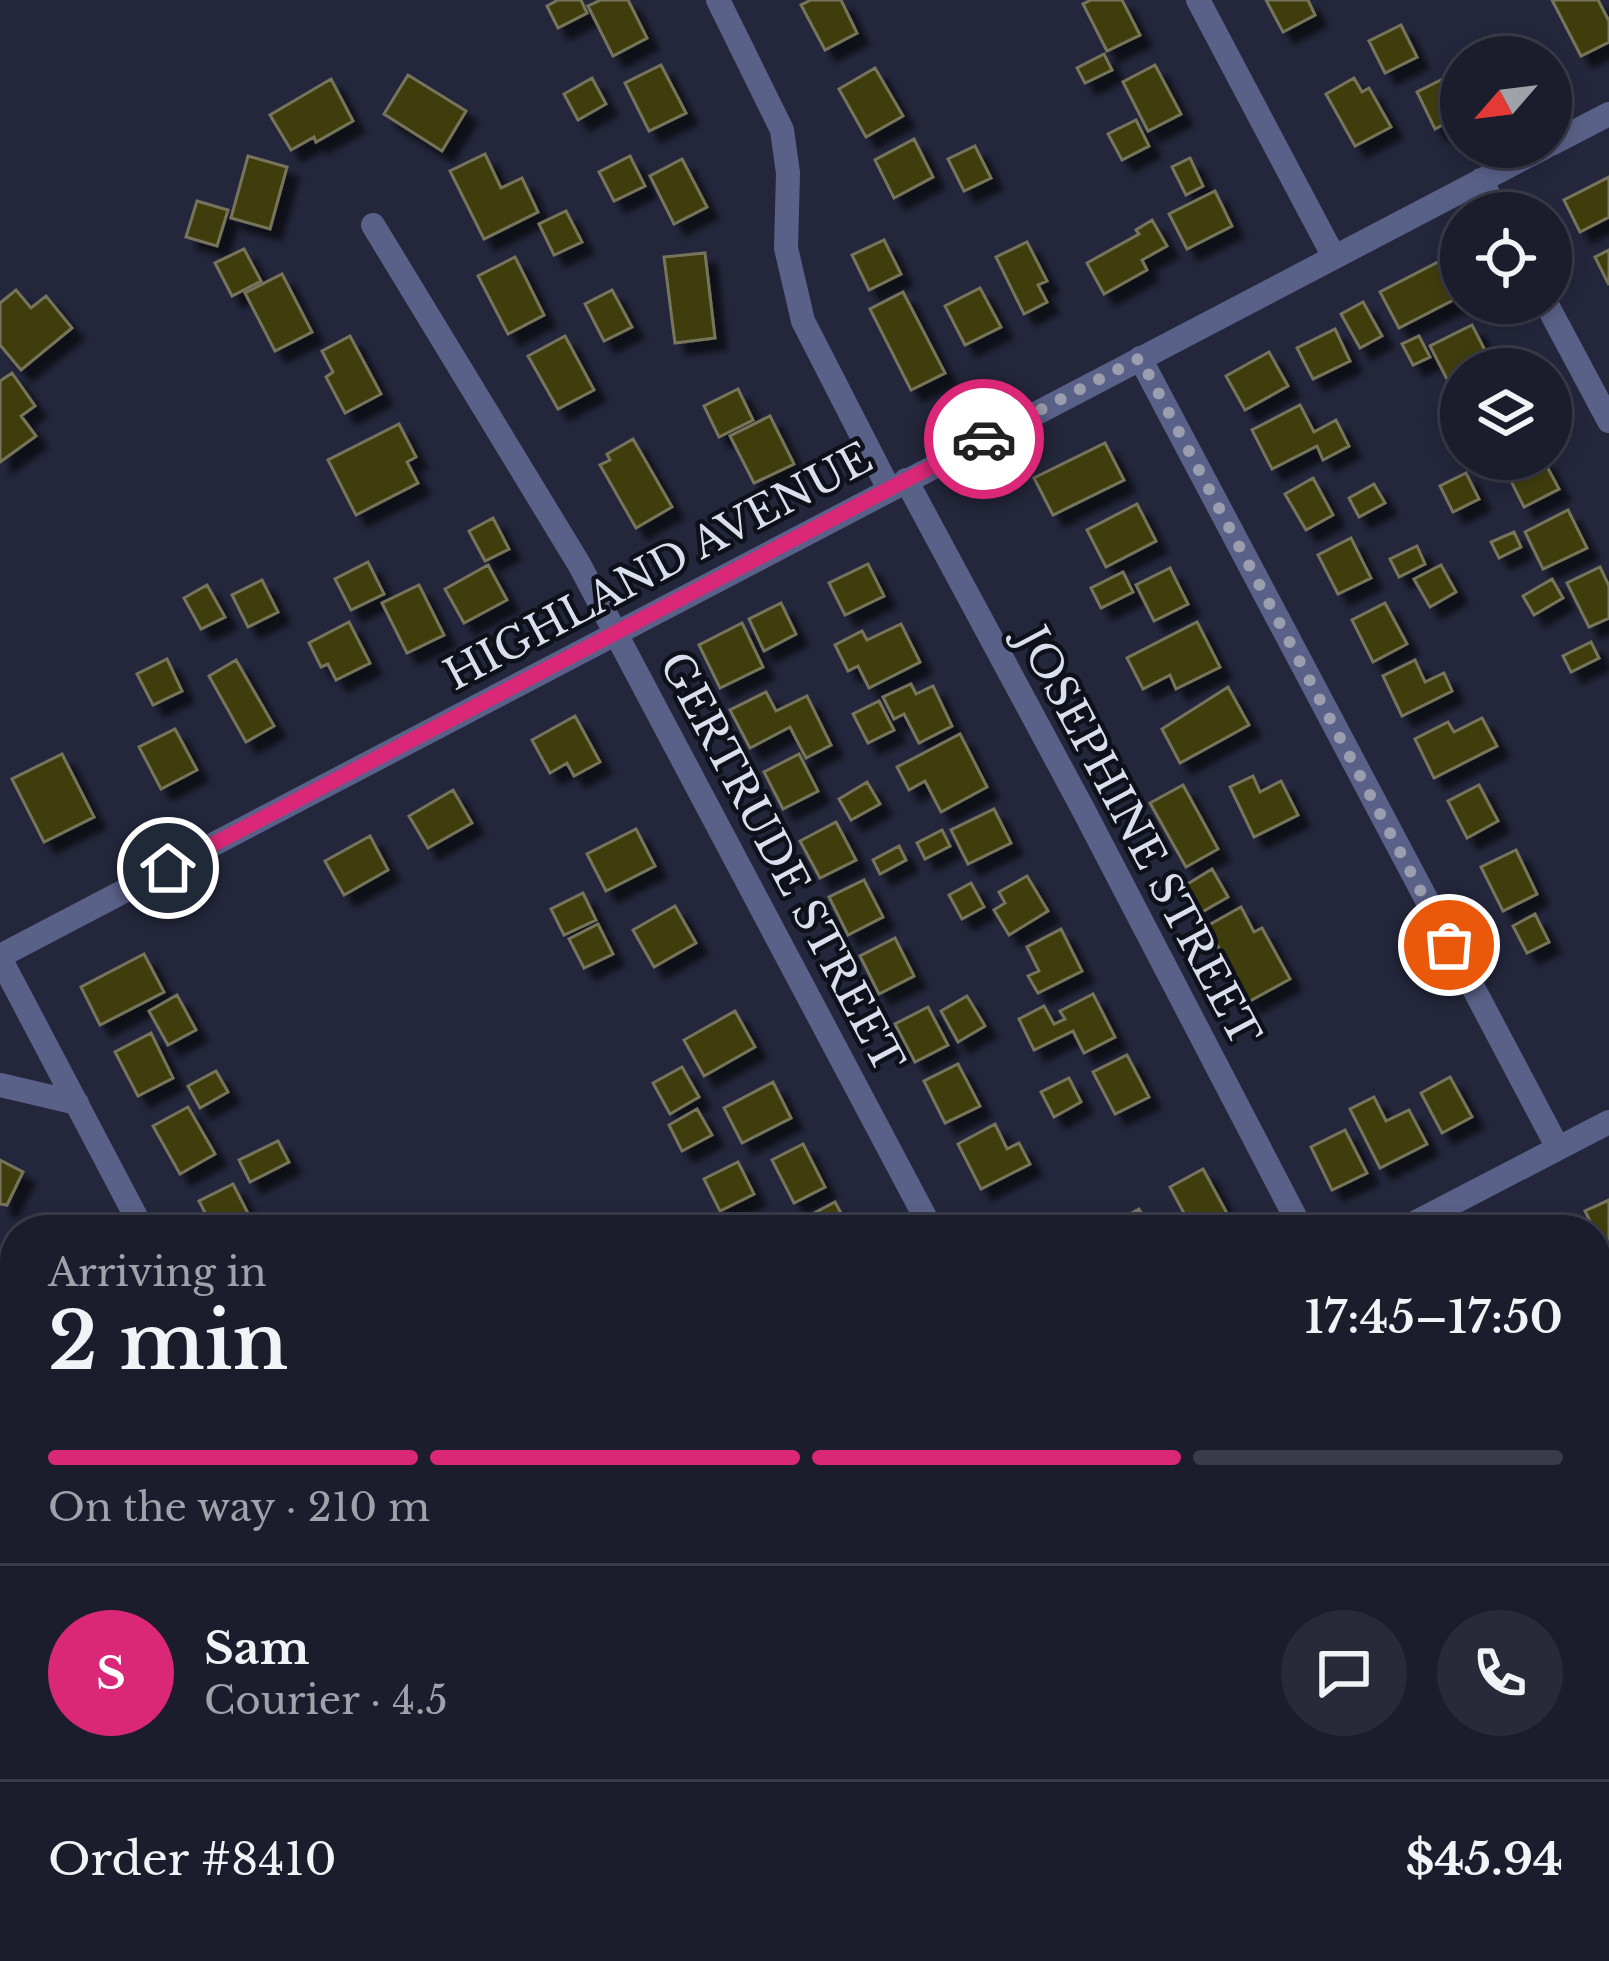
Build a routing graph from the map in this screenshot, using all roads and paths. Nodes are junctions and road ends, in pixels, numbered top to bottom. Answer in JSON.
{"nodes":[{"id":1,"x":718,"y":0,"type":"edge"},
{"id":2,"x":1198,"y":0,"type":"edge"},
{"id":3,"x":1609,"y":114,"type":"edge"},
{"id":4,"x":1572,"y":133,"type":"edge"},
{"id":5,"x":1505,"y":168,"type":"edge"},
{"id":6,"x":1480,"y":181,"type":"junction"},
{"id":7,"x":1486,"y":192,"type":"edge"},
{"id":8,"x":373,"y":225,"type":"dead end"},
{"id":9,"x":1334,"y":257,"type":"junction"},
{"id":10,"x":1557,"y":324,"type":"edge"},
{"id":11,"x":1140,"y":358,"type":"junction"},
{"id":12,"x":1609,"y":421,"type":"edge"},
{"id":13,"x":897,"y":485,"type":"junction"},
{"id":14,"x":616,"y":632,"type":"junction"},
{"id":15,"x":0,"y":957,"type":"edge"},
{"id":16,"x":0,"y":1085,"type":"edge"},
{"id":17,"x":77,"y":1103,"type":"junction"},
{"id":18,"x":1609,"y":1122,"type":"edge"},
{"id":19,"x":1558,"y":1148,"type":"junction"},
{"id":20,"x":135,"y":1215,"type":"edge"},
{"id":21,"x":924,"y":1215,"type":"edge"},
{"id":22,"x":1294,"y":1215,"type":"edge"},
{"id":23,"x":1430,"y":1215,"type":"edge"}],
"edges":[{"from":1,"to":13,"type":"street","name":"JOSEPHINE STREET"},
{"from":2,"to":9,"type":"street"},
{"from":3,"to":4,"type":"street","name":"HIGHLAND AVENUE"},
{"from":5,"to":6,"type":"street","name":"HIGHLAND AVENUE"},
{"from":6,"to":7,"type":"street"},
{"from":6,"to":9,"type":"street","name":"HIGHLAND AVENUE"},
{"from":8,"to":14,"type":"street","name":"GERTRUDE STREET"},
{"from":9,"to":11,"type":"street","name":"HIGHLAND AVENUE"},
{"from":10,"to":12,"type":"street"},
{"from":11,"to":13,"type":"street","name":"HIGHLAND AVENUE"},
{"from":11,"to":19,"type":"street"},
{"from":13,"to":14,"type":"street","name":"HIGHLAND AVENUE"},
{"from":13,"to":22,"type":"street","name":"JOSEPHINE STREET"},
{"from":14,"to":15,"type":"street","name":"HIGHLAND AVENUE"},
{"from":14,"to":21,"type":"street","name":"GERTRUDE STREET"},
{"from":15,"to":17,"type":"street"},
{"from":16,"to":17,"type":"street"},
{"from":17,"to":20,"type":"street"},
{"from":18,"to":19,"type":"street"},
{"from":19,"to":23,"type":"street"}]}
